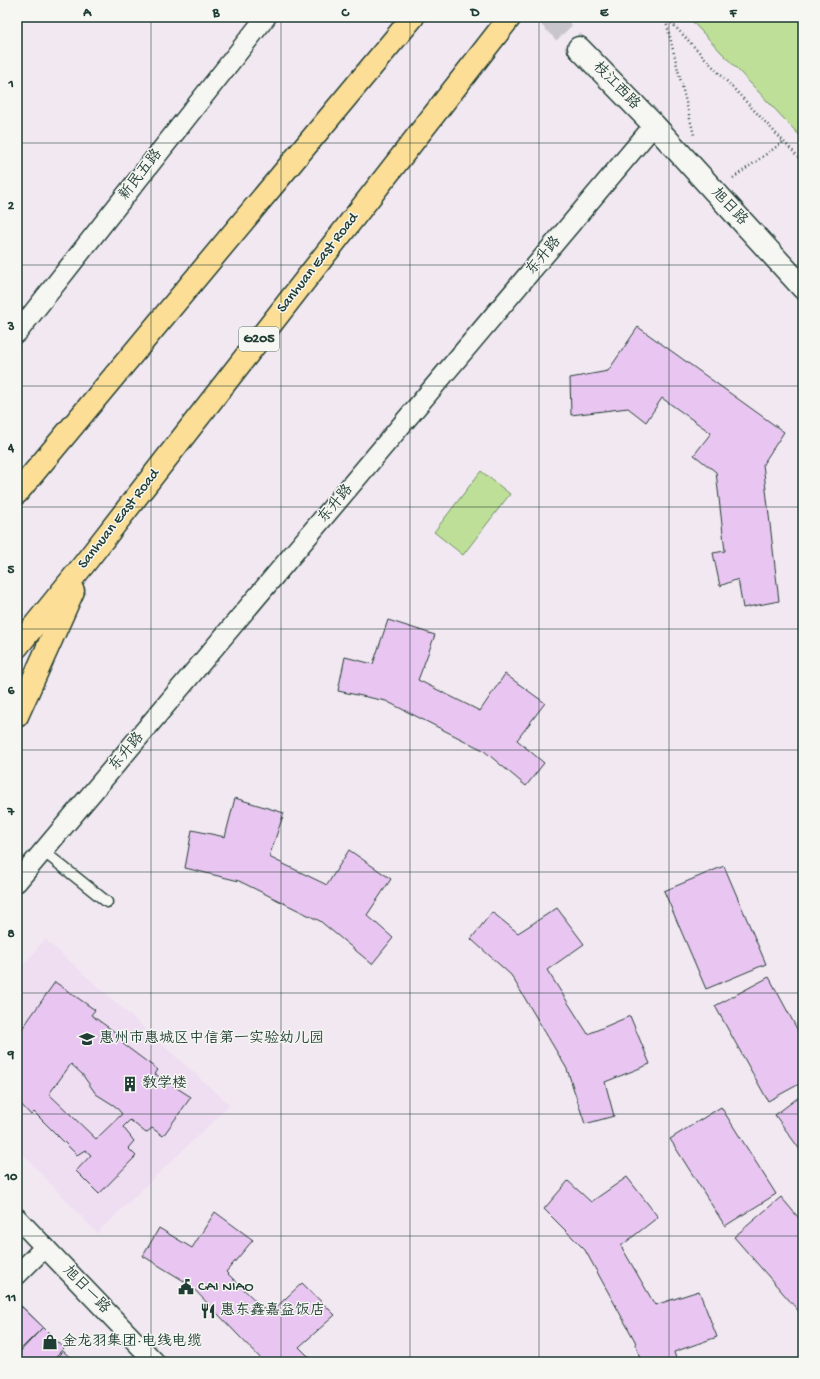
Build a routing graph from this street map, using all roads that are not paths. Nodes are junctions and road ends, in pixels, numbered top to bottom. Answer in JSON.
{"nodes":[{"id":1,"x":266,"y":17,"type":"edge"},
{"id":2,"x":412,"y":17,"type":"edge"},
{"id":3,"x":505,"y":23,"type":"edge"},
{"id":4,"x":579,"y":48,"type":"tunnel mouth"},
{"id":5,"x":654,"y":125,"type":"junction"},
{"id":6,"x":803,"y":288,"type":"edge"},
{"id":7,"x":17,"y":333,"type":"edge"},
{"id":8,"x":17,"y":493,"type":"edge"},
{"id":9,"x":85,"y":563,"type":"junction"},
{"id":10,"x":17,"y":647,"type":"edge"},
{"id":11,"x":17,"y":716,"type":"edge"},
{"id":12,"x":43,"y":851,"type":"junction"},
{"id":13,"x":17,"y":882,"type":"edge"},
{"id":14,"x":107,"y":902,"type":"dead end"},
{"id":15,"x":17,"y":1218,"type":"edge"},
{"id":16,"x":45,"y":1247,"type":"junction"},
{"id":17,"x":17,"y":1275,"type":"edge"},
{"id":18,"x":155,"y":1362,"type":"edge"}],
"edges":[{"from":1,"to":7,"type":"street","name":"新民五路"},
{"from":2,"to":8,"type":"highway"},
{"from":3,"to":9,"type":"highway","name":"Sanhuan East Road","number":"G205"},
{"from":4,"to":5,"type":"main road","name":"枝江西路"},
{"from":5,"to":6,"type":"main road","name":"旭日路"},
{"from":5,"to":12,"type":"street","name":"东升路"},
{"from":9,"to":10,"type":"highway","name":"Sanhuan East Road","number":"G205"},
{"from":9,"to":11,"type":"highway"},
{"from":12,"to":13,"type":"street","name":"东升路"},
{"from":12,"to":14,"type":"lane"},
{"from":15,"to":16,"type":"street","name":"旭日一路"},
{"from":16,"to":17,"type":"street"},
{"from":16,"to":18,"type":"street","name":"旭日一路"}]}
